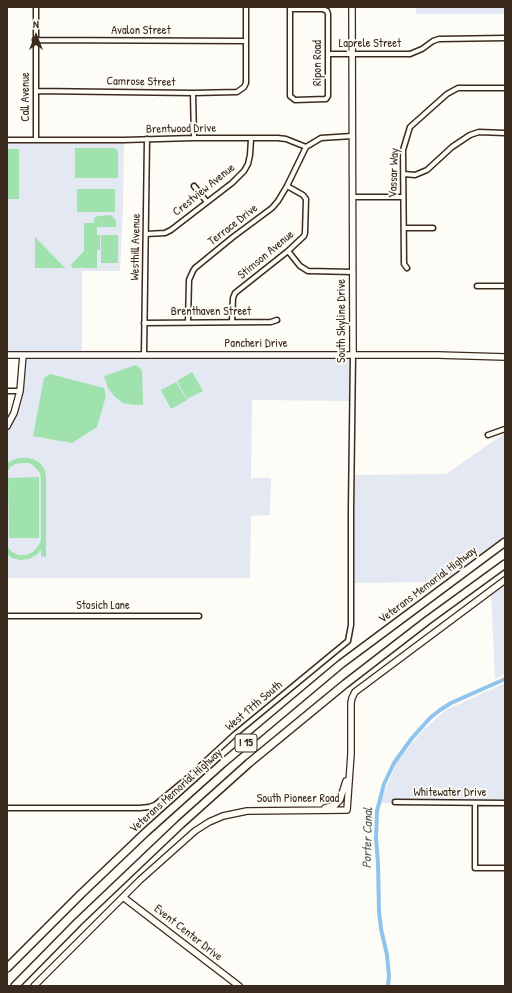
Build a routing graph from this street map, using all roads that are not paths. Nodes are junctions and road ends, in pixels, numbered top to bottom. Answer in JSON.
{"nodes":[{"id":1,"x":36,"y":7,"type":"edge"},
{"id":2,"x":246,"y":7,"type":"edge"},
{"id":3,"x":352,"y":7,"type":"edge"},
{"id":4,"x":290,"y":8,"type":"edge"},
{"id":5,"x":505,"y":38,"type":"edge"},
{"id":6,"x":35,"y":40,"type":"junction"},
{"id":7,"x":246,"y":41,"type":"junction"},
{"id":8,"x":328,"y":54,"type":"junction"},
{"id":9,"x":352,"y":54,"type":"junction"},
{"id":10,"x":505,"y":88,"type":"edge"},
{"id":11,"x":36,"y":91,"type":"junction"},
{"id":12,"x":193,"y":93,"type":"junction"},
{"id":13,"x":505,"y":133,"type":"edge"},
{"id":14,"x":352,"y":136,"type":"junction"},
{"id":15,"x":194,"y":138,"type":"junction"},
{"id":16,"x":147,"y":139,"type":"junction"},
{"id":17,"x":251,"y":139,"type":"junction"},
{"id":18,"x":7,"y":140,"type":"edge"},
{"id":19,"x":36,"y":140,"type":"junction"},
{"id":20,"x":306,"y":146,"type":"junction"},
{"id":21,"x":404,"y":174,"type":"junction"},
{"id":22,"x":194,"y":186,"type":"dead end"},
{"id":23,"x":287,"y":186,"type":"junction"},
{"id":24,"x":353,"y":196,"type":"junction"},
{"id":25,"x":403,"y":197,"type":"junction"},
{"id":26,"x":207,"y":202,"type":"junction"},
{"id":27,"x":404,"y":228,"type":"junction"},
{"id":28,"x":433,"y":228,"type":"dead end"},
{"id":29,"x":146,"y":234,"type":"junction"},
{"id":30,"x":288,"y":251,"type":"junction"},
{"id":31,"x":407,"y":268,"type":"dead end"},
{"id":32,"x":353,"y":272,"type":"junction"},
{"id":33,"x":477,"y":286,"type":"dead end"},
{"id":34,"x":505,"y":286,"type":"edge"},
{"id":35,"x":277,"y":320,"type":"dead end"},
{"id":36,"x":188,"y":322,"type":"junction"},
{"id":37,"x":232,"y":322,"type":"junction"},
{"id":38,"x":144,"y":323,"type":"junction"},
{"id":39,"x":7,"y":355,"type":"edge"},
{"id":40,"x":23,"y":355,"type":"junction"},
{"id":41,"x":144,"y":355,"type":"junction"},
{"id":42,"x":353,"y":355,"type":"junction"},
{"id":43,"x":505,"y":357,"type":"edge"},
{"id":44,"x":7,"y":391,"type":"edge"},
{"id":45,"x":20,"y":391,"type":"junction"},
{"id":46,"x":7,"y":426,"type":"edge"},
{"id":47,"x":505,"y":429,"type":"edge"},
{"id":48,"x":488,"y":435,"type":"dead end"},
{"id":49,"x":505,"y":542,"type":"edge"},
{"id":50,"x":505,"y":564,"type":"edge"},
{"id":51,"x":505,"y":580,"type":"edge"},
{"id":52,"x":7,"y":616,"type":"edge"},
{"id":53,"x":199,"y":616,"type":"dead end"},
{"id":54,"x":350,"y":634,"type":"joint"},
{"id":55,"x":349,"y":772,"type":"junction"},
{"id":56,"x":396,"y":802,"type":"dead end"},
{"id":57,"x":475,"y":803,"type":"junction"},
{"id":58,"x":505,"y":803,"type":"edge"},
{"id":59,"x":7,"y":808,"type":"edge"},
{"id":60,"x":316,"y":810,"type":"junction"},
{"id":61,"x":505,"y":868,"type":"edge"},
{"id":62,"x":123,"y":897,"type":"junction"},
{"id":63,"x":7,"y":968,"type":"edge"},
{"id":64,"x":15,"y":986,"type":"edge"},
{"id":65,"x":34,"y":986,"type":"edge"},
{"id":66,"x":239,"y":986,"type":"edge"}],
"edges":[{"from":1,"to":6,"type":"street","name":"Call Avenue"},
{"from":2,"to":7,"type":"street"},
{"from":3,"to":9,"type":"street","name":"South Skyline Drive"},
{"from":4,"to":8,"type":"street","name":"Ripon Road"},
{"from":4,"to":8,"type":"street","name":"Ripon Road"},
{"from":5,"to":9,"type":"street","name":"Laprele Street"},
{"from":6,"to":7,"type":"street","name":"Avalon Street"},
{"from":6,"to":11,"type":"street","name":"Call Avenue"},
{"from":7,"to":12,"type":"street","name":"Camrose Street"},
{"from":8,"to":9,"type":"street","name":"Laprele Street"},
{"from":9,"to":14,"type":"street","name":"South Skyline Drive"},
{"from":10,"to":21,"type":"street","name":"Vassar Way"},
{"from":11,"to":12,"type":"street","name":"Camrose Street"},
{"from":11,"to":19,"type":"street","name":"Call Avenue"},
{"from":12,"to":15,"type":"street"},
{"from":13,"to":21,"type":"street"},
{"from":14,"to":20,"type":"street"},
{"from":14,"to":24,"type":"street","name":"South Skyline Drive"},
{"from":15,"to":16,"type":"street","name":"Brentwood Drive"},
{"from":15,"to":17,"type":"street","name":"Brentwood Drive"},
{"from":16,"to":19,"type":"street","name":"Brentwood Drive"},
{"from":16,"to":29,"type":"street","name":"Westhill Avenue"},
{"from":17,"to":20,"type":"street","name":"Brentwood Drive"},
{"from":17,"to":26,"type":"street","name":"Crestview Avenue"},
{"from":18,"to":19,"type":"street","name":"Brentwood Drive"},
{"from":20,"to":23,"type":"street","name":"Terrace Drive"},
{"from":21,"to":25,"type":"street","name":"Vassar Way"},
{"from":22,"to":26,"type":"street"},
{"from":23,"to":30,"type":"street","name":"Stimson Avenue"},
{"from":23,"to":36,"type":"street","name":"Terrace Drive"},
{"from":24,"to":25,"type":"street"},
{"from":24,"to":32,"type":"street","name":"South Skyline Drive"},
{"from":25,"to":27,"type":"street","name":"Vassar Way"},
{"from":26,"to":29,"type":"street","name":"Crestview Avenue"},
{"from":27,"to":28,"type":"street"},
{"from":27,"to":31,"type":"street","name":"Vassar Way"},
{"from":29,"to":38,"type":"street","name":"Westhill Avenue"},
{"from":30,"to":32,"type":"street"},
{"from":30,"to":37,"type":"street","name":"Stimson Avenue"},
{"from":32,"to":42,"type":"street","name":"South Skyline Drive"},
{"from":33,"to":34,"type":"street"},
{"from":35,"to":37,"type":"street","name":"Brenthaven Street"},
{"from":36,"to":37,"type":"street","name":"Brenthaven Street"},
{"from":36,"to":38,"type":"street","name":"Brenthaven Street"},
{"from":38,"to":41,"type":"street","name":"Westhill Avenue"},
{"from":39,"to":40,"type":"street","name":"Pancheri Drive"},
{"from":40,"to":41,"type":"street","name":"Pancheri Drive"},
{"from":40,"to":45,"type":"street"},
{"from":41,"to":42,"type":"street","name":"Pancheri Drive"},
{"from":42,"to":43,"type":"street","name":"Pancheri Drive"},
{"from":42,"to":54,"type":"street","name":"South Skyline Drive"},
{"from":44,"to":45,"type":"street"},
{"from":45,"to":46,"type":"street"},
{"from":47,"to":48,"type":"street"},
{"from":49,"to":63,"type":"highway","name":"Veterans Memorial Highway","number":"I 15"},
{"from":50,"to":64,"type":"highway","number":"I 15"},
{"from":51,"to":55,"type":"street","name":"South Pioneer Road"},
{"from":52,"to":53,"type":"street","name":"Stosich Lane"},
{"from":54,"to":59,"type":"street","name":"West 17th South"},
{"from":55,"to":60,"type":"street"},
{"from":55,"to":60,"type":"street","name":"South Pioneer Road"},
{"from":56,"to":57,"type":"street","name":"Whitewater Drive"},
{"from":57,"to":58,"type":"street","name":"Whitewater Drive"},
{"from":57,"to":61,"type":"street"},
{"from":60,"to":62,"type":"street","name":"South Pioneer Road"},
{"from":62,"to":65,"type":"street","name":"South Pioneer Road"},
{"from":62,"to":66,"type":"street","name":"Event Center Drive"}]}
